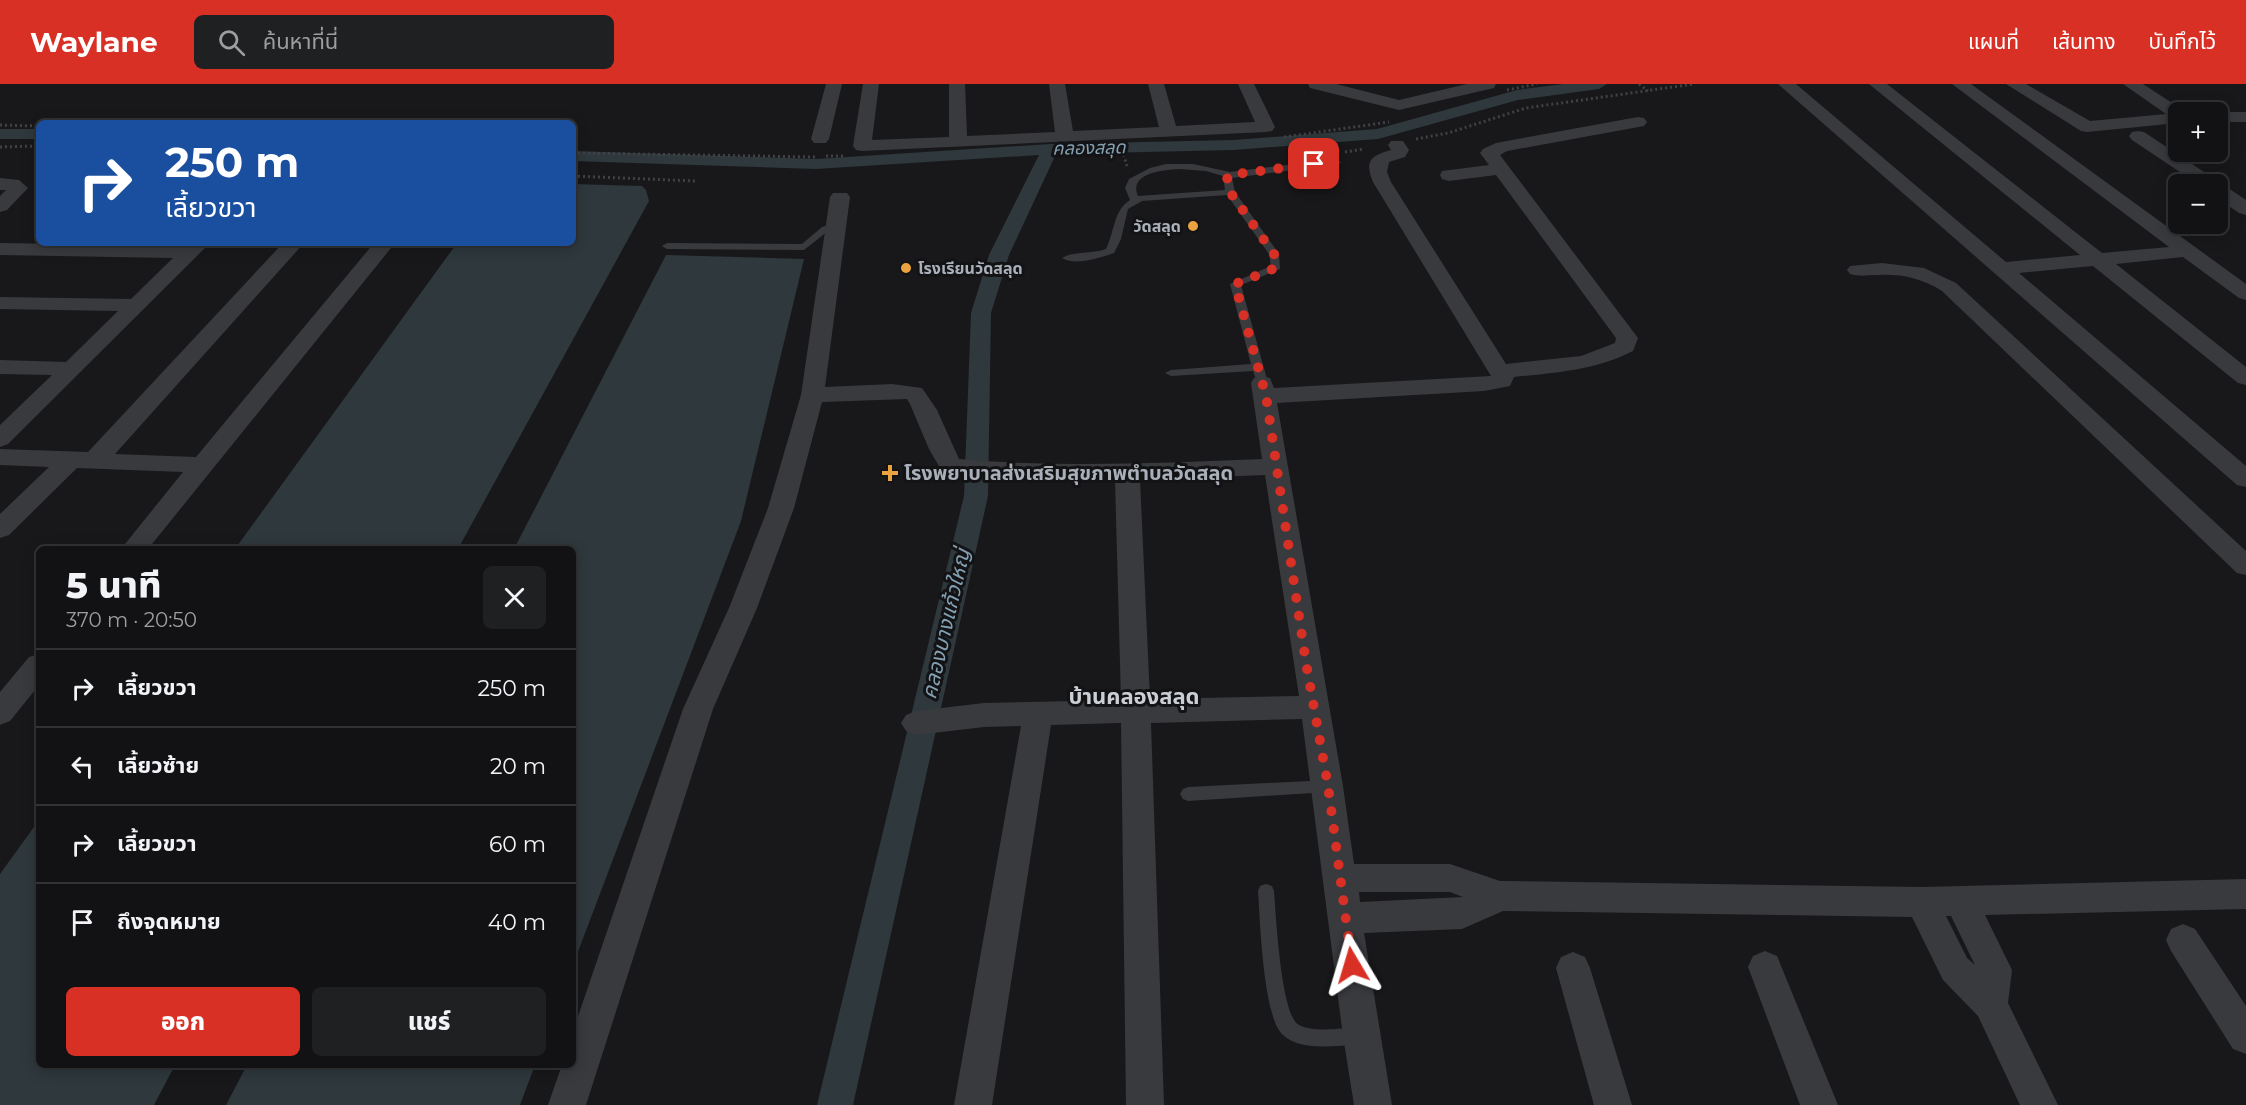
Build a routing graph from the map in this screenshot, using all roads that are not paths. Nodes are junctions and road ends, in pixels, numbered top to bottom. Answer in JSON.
{"nodes":[{"id":1,"x":834,"y":84,"type":"edge"},
{"id":2,"x":871,"y":84,"type":"edge"},
{"id":3,"x":957,"y":84,"type":"edge"},
{"id":4,"x":1058,"y":84,"type":"edge"},
{"id":5,"x":1156,"y":84,"type":"edge"},
{"id":6,"x":1246,"y":84,"type":"edge"},
{"id":7,"x":1316,"y":84,"type":"edge"},
{"id":8,"x":1488,"y":84,"type":"edge"},
{"id":9,"x":1786,"y":84,"type":"edge"},
{"id":10,"x":1877,"y":84,"type":"edge"},
{"id":11,"x":1960,"y":84,"type":"edge"},
{"id":12,"x":2014,"y":84,"type":"edge"},
{"id":13,"x":2131,"y":84,"type":"edge"},
{"id":14,"x":2168,"y":109,"type":"edge"},
{"id":15,"x":2168,"y":117,"type":"edge"},
{"id":16,"x":2228,"y":117,"type":"edge"},
{"id":17,"x":2246,"y":117,"type":"edge"},
{"id":18,"x":1638,"y":122,"type":"dead end"},
{"id":19,"x":1169,"y":132,"type":"junction"},
{"id":20,"x":2138,"y":136,"type":"dead end"},
{"id":21,"x":1065,"y":138,"type":"junction"},
{"id":22,"x":820,"y":139,"type":"dead end"},
{"id":23,"x":958,"y":141,"type":"junction"},
{"id":24,"x":1402,"y":143,"type":"road end"},
{"id":25,"x":1338,"y":157,"type":"road end"},
{"id":26,"x":1501,"y":168,"type":"junction"},
{"id":27,"x":2195,"y":174,"type":"edge"},
{"id":28,"x":1229,"y":175,"type":"junction"},
{"id":29,"x":1449,"y":175,"type":"dead end"},
{"id":30,"x":0,"y":184,"type":"edge"},
{"id":31,"x":36,"y":185,"type":"edge"},
{"id":32,"x":19,"y":188,"type":"junction"},
{"id":33,"x":1230,"y":192,"type":"junction"},
{"id":34,"x":840,"y":197,"type":"dead end"},
{"id":35,"x":2228,"y":197,"type":"edge"},
{"id":36,"x":1135,"y":200,"type":"junction"},
{"id":37,"x":0,"y":206,"type":"edge"},
{"id":38,"x":2246,"y":209,"type":"edge"},
{"id":39,"x":835,"y":226,"type":"junction"},
{"id":40,"x":291,"y":246,"type":"edge"},
{"id":41,"x":383,"y":246,"type":"edge"},
{"id":42,"x":667,"y":246,"type":"dead end"},
{"id":43,"x":195,"y":247,"type":"edge"},
{"id":44,"x":0,"y":249,"type":"edge"},
{"id":45,"x":2187,"y":251,"type":"junction"},
{"id":46,"x":1067,"y":258,"type":"dead end"},
{"id":47,"x":2098,"y":258,"type":"junction"},
{"id":48,"x":2002,"y":268,"type":"junction"},
{"id":49,"x":1857,"y":270,"type":"dead end"},
{"id":50,"x":2246,"y":294,"type":"edge"},
{"id":51,"x":0,"y":303,"type":"edge"},
{"id":52,"x":136,"y":305,"type":"junction"},
{"id":53,"x":0,"y":367,"type":"edge"},
{"id":54,"x":72,"y":369,"type":"junction"},
{"id":55,"x":1500,"y":372,"type":"junction"},
{"id":56,"x":1171,"y":373,"type":"dead end"},
{"id":57,"x":2246,"y":378,"type":"edge"},
{"id":58,"x":1262,"y":382,"type":"junction"},
{"id":59,"x":812,"y":395,"type":"junction"},
{"id":60,"x":0,"y":439,"type":"edge"},
{"id":61,"x":0,"y":458,"type":"edge"},
{"id":62,"x":83,"y":460,"type":"junction"},
{"id":63,"x":202,"y":465,"type":"junction"},
{"id":64,"x":1275,"y":467,"type":"junction"},
{"id":65,"x":1127,"y":472,"type":"junction"},
{"id":66,"x":2246,"y":479,"type":"edge"},
{"id":67,"x":0,"y":529,"type":"edge"},
{"id":68,"x":2246,"y":539,"type":"edge"},
{"id":69,"x":2221,"y":543,"type":"junction"},
{"id":70,"x":136,"y":546,"type":"edge"},
{"id":71,"x":2246,"y":566,"type":"edge"},
{"id":72,"x":36,"y":669,"type":"edge"},
{"id":73,"x":1314,"y":707,"type":"junction"},
{"id":74,"x":0,"y":713,"type":"edge"},
{"id":75,"x":1038,"y":713,"type":"junction"},
{"id":76,"x":1136,"y":713,"type":"junction"},
{"id":77,"x":918,"y":724,"type":"dead end"},
{"id":78,"x":1328,"y":786,"type":"junction"},
{"id":79,"x":1188,"y":794,"type":"dead end"},
{"id":80,"x":1340,"y":878,"type":"junction"},
{"id":81,"x":1266,"y":891,"type":"dead end"},
{"id":82,"x":2246,"y":894,"type":"edge"},
{"id":83,"x":1500,"y":896,"type":"junction"},
{"id":84,"x":1961,"y":902,"type":"junction"},
{"id":85,"x":1922,"y":903,"type":"junction"},
{"id":86,"x":1346,"y":918,"type":"junction"},
{"id":87,"x":2183,"y":940,"type":"dead end"},
{"id":88,"x":1765,"y":967,"type":"dead end"},
{"id":89,"x":1573,"y":968,"type":"dead end"},
{"id":90,"x":1990,"y":1004,"type":"junction"},
{"id":91,"x":1361,"y":1036,"type":"junction"},
{"id":92,"x":2246,"y":1037,"type":"edge"},
{"id":93,"x":567,"y":1105,"type":"edge"},
{"id":94,"x":972,"y":1105,"type":"edge"},
{"id":95,"x":1145,"y":1105,"type":"edge"},
{"id":96,"x":1373,"y":1105,"type":"edge"},
{"id":97,"x":1613,"y":1105,"type":"edge"},
{"id":98,"x":1819,"y":1105,"type":"edge"},
{"id":99,"x":2039,"y":1105,"type":"edge"}],
"edges":[{"from":1,"to":22,"type":"street"},
{"from":2,"to":23,"type":"street"},
{"from":3,"to":23,"type":"street"},
{"from":4,"to":21,"type":"street"},
{"from":5,"to":19,"type":"street"},
{"from":6,"to":19,"type":"street"},
{"from":7,"to":8,"type":"street"},
{"from":9,"to":48,"type":"street"},
{"from":10,"to":47,"type":"street"},
{"from":11,"to":45,"type":"street"},
{"from":12,"to":15,"type":"street"},
{"from":13,"to":14,"type":"street"},
{"from":16,"to":17,"type":"street"},
{"from":18,"to":26,"type":"street"},
{"from":19,"to":21,"type":"street"},
{"from":20,"to":27,"type":"street"},
{"from":21,"to":23,"type":"street"},
{"from":24,"to":55,"type":"street"},
{"from":25,"to":28,"type":"lane"},
{"from":26,"to":29,"type":"street"},
{"from":26,"to":55,"type":"street"},
{"from":28,"to":33,"type":"lane"},
{"from":28,"to":36,"type":"lane"},
{"from":30,"to":32,"type":"street"},
{"from":31,"to":32,"type":"street"},
{"from":32,"to":37,"type":"street"},
{"from":33,"to":36,"type":"lane"},
{"from":33,"to":58,"type":"lane"},
{"from":34,"to":39,"type":"street"},
{"from":35,"to":38,"type":"street"},
{"from":36,"to":46,"type":"lane"},
{"from":39,"to":42,"type":"lane"},
{"from":39,"to":59,"type":"street"},
{"from":40,"to":62,"type":"street"},
{"from":41,"to":63,"type":"street"},
{"from":43,"to":44,"type":"street"},
{"from":43,"to":52,"type":"street"},
{"from":45,"to":47,"type":"street"},
{"from":45,"to":50,"type":"street"},
{"from":47,"to":48,"type":"street"},
{"from":47,"to":57,"type":"street"},
{"from":48,"to":66,"type":"street"},
{"from":49,"to":69,"type":"street"},
{"from":51,"to":52,"type":"street"},
{"from":52,"to":54,"type":"street"},
{"from":53,"to":54,"type":"street"},
{"from":54,"to":60,"type":"street"},
{"from":55,"to":58,"type":"street"},
{"from":56,"to":58,"type":"lane"},
{"from":58,"to":64,"type":"street"},
{"from":59,"to":65,"type":"street"},
{"from":59,"to":93,"type":"street"},
{"from":61,"to":62,"type":"street"},
{"from":62,"to":63,"type":"street"},
{"from":62,"to":67,"type":"street"},
{"from":63,"to":70,"type":"street"},
{"from":64,"to":65,"type":"street"},
{"from":64,"to":73,"type":"street"},
{"from":65,"to":76,"type":"street"},
{"from":68,"to":69,"type":"street"},
{"from":69,"to":71,"type":"street"},
{"from":72,"to":74,"type":"street"},
{"from":73,"to":76,"type":"street"},
{"from":73,"to":78,"type":"street"},
{"from":75,"to":76,"type":"street"},
{"from":75,"to":77,"type":"street"},
{"from":75,"to":94,"type":"street"},
{"from":76,"to":95,"type":"street"},
{"from":78,"to":79,"type":"lane"},
{"from":78,"to":80,"type":"street"},
{"from":80,"to":83,"type":"street"},
{"from":80,"to":86,"type":"street"},
{"from":81,"to":91,"type":"lane"},
{"from":82,"to":84,"type":"street"},
{"from":83,"to":85,"type":"street"},
{"from":83,"to":86,"type":"street"},
{"from":84,"to":85,"type":"street"},
{"from":84,"to":90,"type":"street"},
{"from":85,"to":90,"type":"street"},
{"from":86,"to":91,"type":"street"},
{"from":87,"to":92,"type":"street"},
{"from":88,"to":98,"type":"street"},
{"from":89,"to":97,"type":"street"},
{"from":90,"to":99,"type":"street"},
{"from":91,"to":96,"type":"street"}]}
